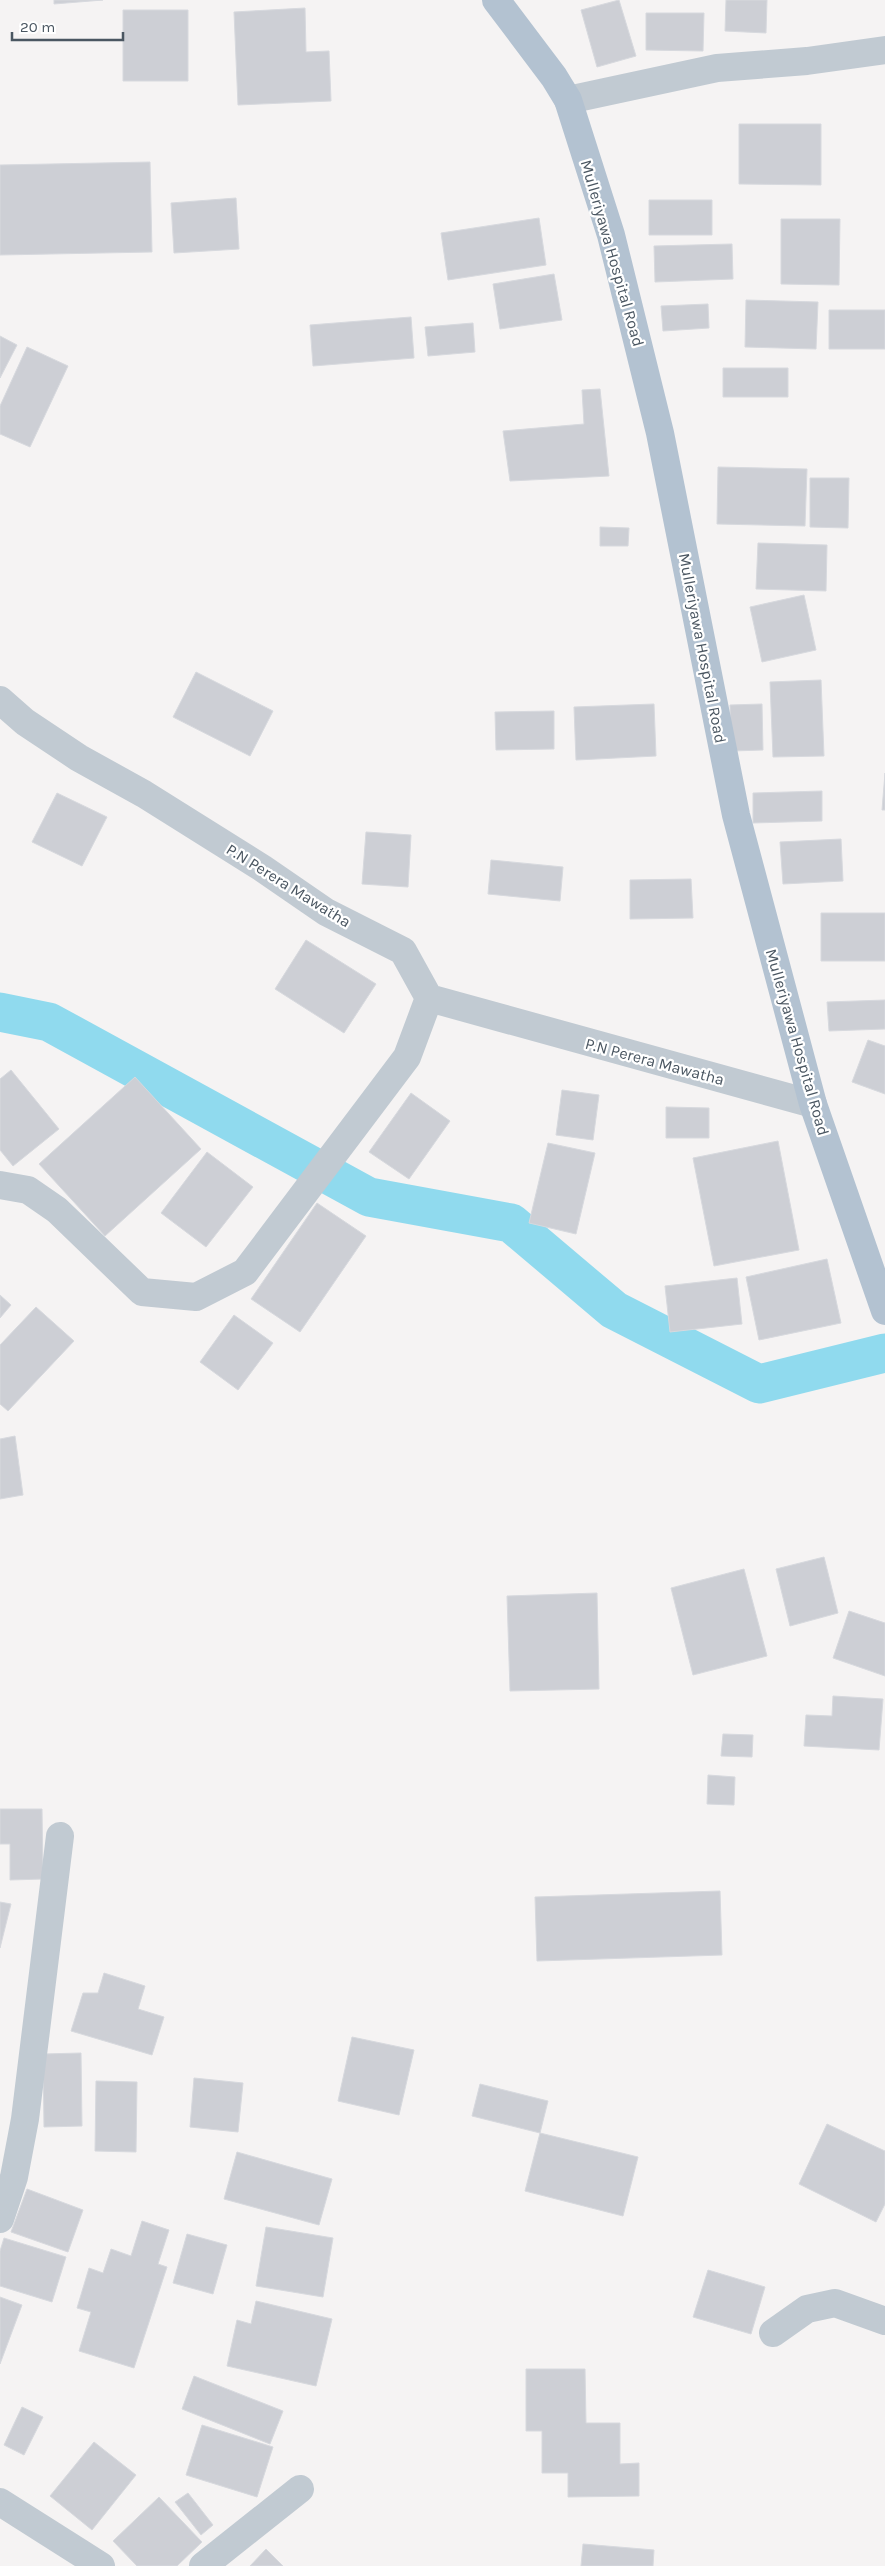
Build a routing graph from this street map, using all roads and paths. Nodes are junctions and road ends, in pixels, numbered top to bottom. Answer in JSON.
{"nodes":[{"id":1,"x":496,"y":0,"type":"edge"},
{"id":2,"x":885,"y":50,"type":"edge"},
{"id":3,"x":568,"y":100,"type":"junction"},
{"id":4,"x":0,"y":700,"type":"edge"},
{"id":5,"x":429,"y":998,"type":"junction"},
{"id":6,"x":813,"y":1104,"type":"junction"},
{"id":7,"x":0,"y":1184,"type":"edge"},
{"id":8,"x":880,"y":1299,"type":"edge"},
{"id":9,"x":60,"y":1836,"type":"dead end"},
{"id":10,"x":0,"y":2219,"type":"edge"},
{"id":11,"x":885,"y":2322,"type":"edge"},
{"id":12,"x":773,"y":2333,"type":"dead end"},
{"id":13,"x":300,"y":2489,"type":"dead end"},
{"id":14,"x":0,"y":2502,"type":"edge"},
{"id":15,"x":101,"y":2566,"type":"edge"},
{"id":16,"x":203,"y":2566,"type":"edge"}],
"edges":[{"from":1,"to":3,"type":"main road","name":"Mulleriyawa Hospital Road"},
{"from":2,"to":3,"type":"street"},
{"from":3,"to":6,"type":"main road","name":"Mulleriyawa Hospital Road"},
{"from":4,"to":5,"type":"street","name":"P.N Perera Mawatha"},
{"from":5,"to":6,"type":"street","name":"P.N Perera Mawatha"},
{"from":5,"to":7,"type":"street"},
{"from":6,"to":8,"type":"main road","name":"Mulleriyawa Hospital Road"},
{"from":9,"to":10,"type":"street"},
{"from":11,"to":12,"type":"street"},
{"from":13,"to":16,"type":"street"},
{"from":14,"to":15,"type":"street"}]}
